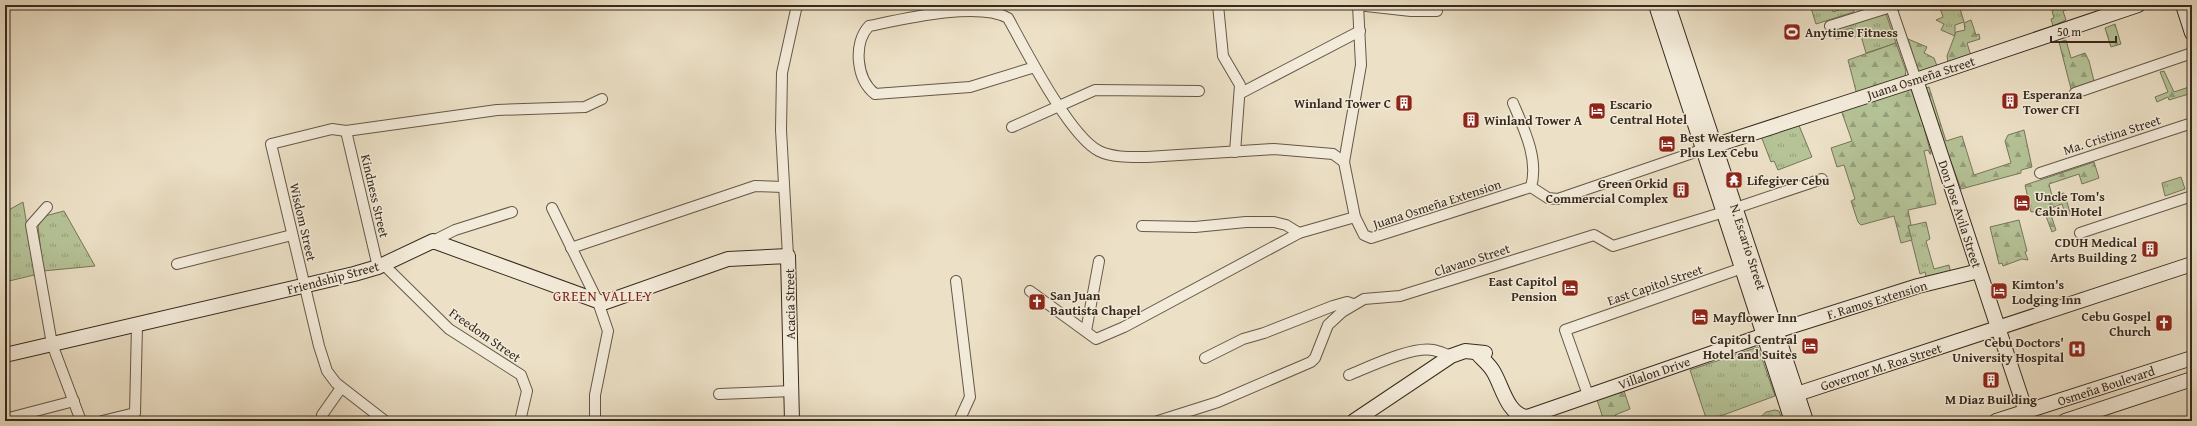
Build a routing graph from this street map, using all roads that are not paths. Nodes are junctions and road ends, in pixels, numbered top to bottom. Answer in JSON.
{"nodes":[{"id":1,"x":797,"y":5,"type":"edge"},
{"id":2,"x":1218,"y":5,"type":"edge"},
{"id":3,"x":1358,"y":5,"type":"edge"},
{"id":4,"x":1656,"y":5,"type":"edge"},
{"id":5,"x":1668,"y":5,"type":"edge"},
{"id":6,"x":2138,"y":5,"type":"edge"},
{"id":7,"x":2183,"y":5,"type":"edge"},
{"id":8,"x":1894,"y":6,"type":"edge"},
{"id":9,"x":1438,"y":11,"type":"dead end"},
{"id":10,"x":1830,"y":26,"type":"dead end"},
{"id":11,"x":1360,"y":31,"type":"junction"},
{"id":12,"x":2192,"y":33,"type":"edge"},
{"id":13,"x":2192,"y":53,"type":"edge"},
{"id":14,"x":1035,"y":67,"type":"junction"},
{"id":15,"x":1916,"y":80,"type":"junction"},
{"id":16,"x":1200,"y":91,"type":"dead end"},
{"id":17,"x":1241,"y":93,"type":"junction"},
{"id":18,"x":2075,"y":93,"type":"dead end"},
{"id":19,"x":602,"y":100,"type":"dead end"},
{"id":20,"x":1512,"y":103,"type":"dead end"},
{"id":21,"x":1060,"y":107,"type":"junction"},
{"id":22,"x":2192,"y":123,"type":"edge"},
{"id":23,"x":1012,"y":127,"type":"dead end"},
{"id":24,"x":346,"y":131,"type":"junction"},
{"id":25,"x":1709,"y":147,"type":"junction"},
{"id":26,"x":1235,"y":152,"type":"junction"},
{"id":27,"x":1344,"y":162,"type":"junction"},
{"id":28,"x":2040,"y":173,"type":"dead end"},
{"id":29,"x":1822,"y":179,"type":"dead end"},
{"id":30,"x":784,"y":187,"type":"junction"},
{"id":31,"x":1531,"y":188,"type":"junction"},
{"id":32,"x":2192,"y":196,"type":"edge"},
{"id":33,"x":47,"y":207,"type":"dead end"},
{"id":34,"x":552,"y":208,"type":"dead end"},
{"id":35,"x":1730,"y":210,"type":"junction"},
{"id":36,"x":512,"y":212,"type":"dead end"},
{"id":37,"x":1355,"y":217,"type":"junction"},
{"id":38,"x":1142,"y":226,"type":"dead end"},
{"id":39,"x":1299,"y":233,"type":"junction"},
{"id":40,"x":2080,"y":233,"type":"dead end"},
{"id":41,"x":292,"y":235,"type":"junction"},
{"id":42,"x":433,"y":241,"type":"junction"},
{"id":43,"x":571,"y":248,"type":"junction"},
{"id":44,"x":788,"y":256,"type":"junction"},
{"id":45,"x":1099,"y":261,"type":"dead end"},
{"id":46,"x":177,"y":264,"type":"dead end"},
{"id":47,"x":2192,"y":264,"type":"edge"},
{"id":48,"x":381,"y":266,"type":"junction"},
{"id":49,"x":1748,"y":266,"type":"junction"},
{"id":50,"x":1979,"y":271,"type":"junction"},
{"id":51,"x":956,"y":281,"type":"dead end"},
{"id":52,"x":304,"y":286,"type":"junction"},
{"id":53,"x":1030,"y":291,"type":"dead end"},
{"id":54,"x":598,"y":302,"type":"junction"},
{"id":55,"x":1353,"y":304,"type":"junction"},
{"id":56,"x":137,"y":325,"type":"junction"},
{"id":57,"x":1998,"y":328,"type":"junction"},
{"id":58,"x":1086,"y":331,"type":"junction"},
{"id":59,"x":1770,"y":334,"type":"junction"},
{"id":60,"x":52,"y":344,"type":"junction"},
{"id":61,"x":5,"y":355,"type":"edge"},
{"id":62,"x":1451,"y":356,"type":"junction"},
{"id":63,"x":1205,"y":358,"type":"dead end"},
{"id":64,"x":2192,"y":358,"type":"edge"},
{"id":65,"x":1349,"y":375,"type":"dead end"},
{"id":66,"x":2192,"y":379,"type":"edge"},
{"id":67,"x":341,"y":388,"type":"junction"},
{"id":68,"x":792,"y":391,"type":"junction"},
{"id":69,"x":719,"y":394,"type":"dead end"},
{"id":70,"x":1798,"y":394,"type":"junction"},
{"id":71,"x":1588,"y":395,"type":"junction"},
{"id":72,"x":74,"y":401,"type":"junction"},
{"id":73,"x":322,"y":415,"type":"dead end"},
{"id":74,"x":2027,"y":416,"type":"edge"},
{"id":75,"x":5,"y":419,"type":"edge"},
{"id":76,"x":81,"y":421,"type":"edge"},
{"id":77,"x":102,"y":421,"type":"edge"},
{"id":78,"x":385,"y":421,"type":"edge"},
{"id":79,"x":520,"y":421,"type":"edge"},
{"id":80,"x":595,"y":421,"type":"edge"},
{"id":81,"x":792,"y":421,"type":"edge"},
{"id":82,"x":959,"y":421,"type":"edge"},
{"id":83,"x":1158,"y":421,"type":"edge"},
{"id":84,"x":1354,"y":421,"type":"edge"},
{"id":85,"x":1792,"y":421,"type":"edge"},
{"id":86,"x":1806,"y":421,"type":"edge"},
{"id":87,"x":1996,"y":421,"type":"edge"},
{"id":88,"x":2065,"y":421,"type":"edge"}],
"edges":[{"from":1,"to":30,"type":"street","name":"Acacia Street"},
{"from":2,"to":17,"type":"street"},
{"from":3,"to":9,"type":"street"},
{"from":3,"to":11,"type":"street"},
{"from":4,"to":25,"type":"street","name":"N. Escario Street"},
{"from":5,"to":25,"type":"street","name":"N. Escario Street"},
{"from":6,"to":15,"type":"street","name":"Juana Osmeña Street"},
{"from":7,"to":12,"type":"street"},
{"from":8,"to":10,"type":"street"},
{"from":8,"to":15,"type":"street","name":"Don Jose Avila Street"},
{"from":11,"to":17,"type":"street"},
{"from":11,"to":27,"type":"street"},
{"from":13,"to":18,"type":"street"},
{"from":14,"to":14,"type":"street"},
{"from":14,"to":21,"type":"street"},
{"from":15,"to":25,"type":"street","name":"Juana Osmeña Street"},
{"from":15,"to":50,"type":"street","name":"Don Jose Avila Street"},
{"from":16,"to":21,"type":"street"},
{"from":17,"to":26,"type":"street"},
{"from":19,"to":24,"type":"street"},
{"from":20,"to":31,"type":"street"},
{"from":21,"to":23,"type":"street"},
{"from":21,"to":26,"type":"street"},
{"from":22,"to":28,"type":"street","name":"Ma. Cristina Street"},
{"from":24,"to":41,"type":"street","name":"Wisdom Street"},
{"from":24,"to":48,"type":"street","name":"Kindness Street"},
{"from":25,"to":31,"type":"street"},
{"from":25,"to":35,"type":"street","name":"N. Escario Street"},
{"from":26,"to":27,"type":"street"},
{"from":27,"to":37,"type":"street"},
{"from":29,"to":35,"type":"street","name":"Clavano Street"},
{"from":30,"to":43,"type":"street"},
{"from":30,"to":44,"type":"street","name":"Acacia Street"},
{"from":31,"to":37,"type":"street","name":"Juana Osmeña Extension"},
{"from":32,"to":40,"type":"street"},
{"from":33,"to":60,"type":"street"},
{"from":34,"to":43,"type":"street"},
{"from":35,"to":49,"type":"street","name":"N. Escario Street"},
{"from":35,"to":55,"type":"street","name":"Clavano Street"},
{"from":36,"to":42,"type":"street"},
{"from":37,"to":39,"type":"street","name":"Juana Osmeña Extension"},
{"from":38,"to":39,"type":"street"},
{"from":39,"to":58,"type":"street","name":"Juana Osmeña Extension"},
{"from":41,"to":46,"type":"street"},
{"from":41,"to":52,"type":"street","name":"Wisdom Street"},
{"from":42,"to":48,"type":"street","name":"Friendship Street"},
{"from":42,"to":54,"type":"street"},
{"from":43,"to":54,"type":"street"},
{"from":44,"to":54,"type":"street"},
{"from":44,"to":68,"type":"street","name":"Acacia Street"},
{"from":45,"to":58,"type":"street"},
{"from":47,"to":57,"type":"street","name":"Governor M. Roa Street"},
{"from":48,"to":52,"type":"street","name":"Friendship Street"},
{"from":48,"to":79,"type":"street","name":"Freedom Street"},
{"from":49,"to":59,"type":"street","name":"N. Escario Street"},
{"from":49,"to":71,"type":"street","name":"East Capitol Street"},
{"from":50,"to":57,"type":"street","name":"Don Jose Avila Street"},
{"from":50,"to":59,"type":"street","name":"F. Ramos Extension"},
{"from":51,"to":82,"type":"street"},
{"from":52,"to":56,"type":"street","name":"Friendship Street"},
{"from":52,"to":67,"type":"street","name":"Wisdom Street"},
{"from":53,"to":58,"type":"street","name":"Juana Osmeña Extension"},
{"from":54,"to":80,"type":"street"},
{"from":55,"to":63,"type":"street"},
{"from":55,"to":83,"type":"street","name":"Clavano Street"},
{"from":56,"to":60,"type":"street","name":"Friendship Street"},
{"from":56,"to":77,"type":"street"},
{"from":57,"to":70,"type":"street","name":"Governor M. Roa Street"},
{"from":57,"to":74,"type":"street","name":"Don Jose Avila Street"},
{"from":59,"to":70,"type":"street","name":"N. Escario Street"},
{"from":59,"to":71,"type":"street","name":"Villalon Drive"},
{"from":59,"to":85,"type":"street","name":"N. Escario Street"},
{"from":60,"to":61,"type":"street","name":"Friendship Street"},
{"from":60,"to":72,"type":"street"},
{"from":62,"to":65,"type":"street"},
{"from":62,"to":71,"type":"street","name":"Villalon Drive"},
{"from":62,"to":84,"type":"street","name":"Villalon Drive"},
{"from":64,"to":74,"type":"street","name":"Osmeña Boulevard"},
{"from":66,"to":88,"type":"street","name":"Osmeña Boulevard"},
{"from":67,"to":73,"type":"street"},
{"from":67,"to":78,"type":"street","name":"Wisdom Street"},
{"from":68,"to":69,"type":"street"},
{"from":68,"to":81,"type":"street","name":"Acacia Street"},
{"from":70,"to":86,"type":"street","name":"N. Escario Street"},
{"from":72,"to":75,"type":"street"},
{"from":72,"to":76,"type":"street"},
{"from":74,"to":87,"type":"street","name":"Osmeña Boulevard"}]}
